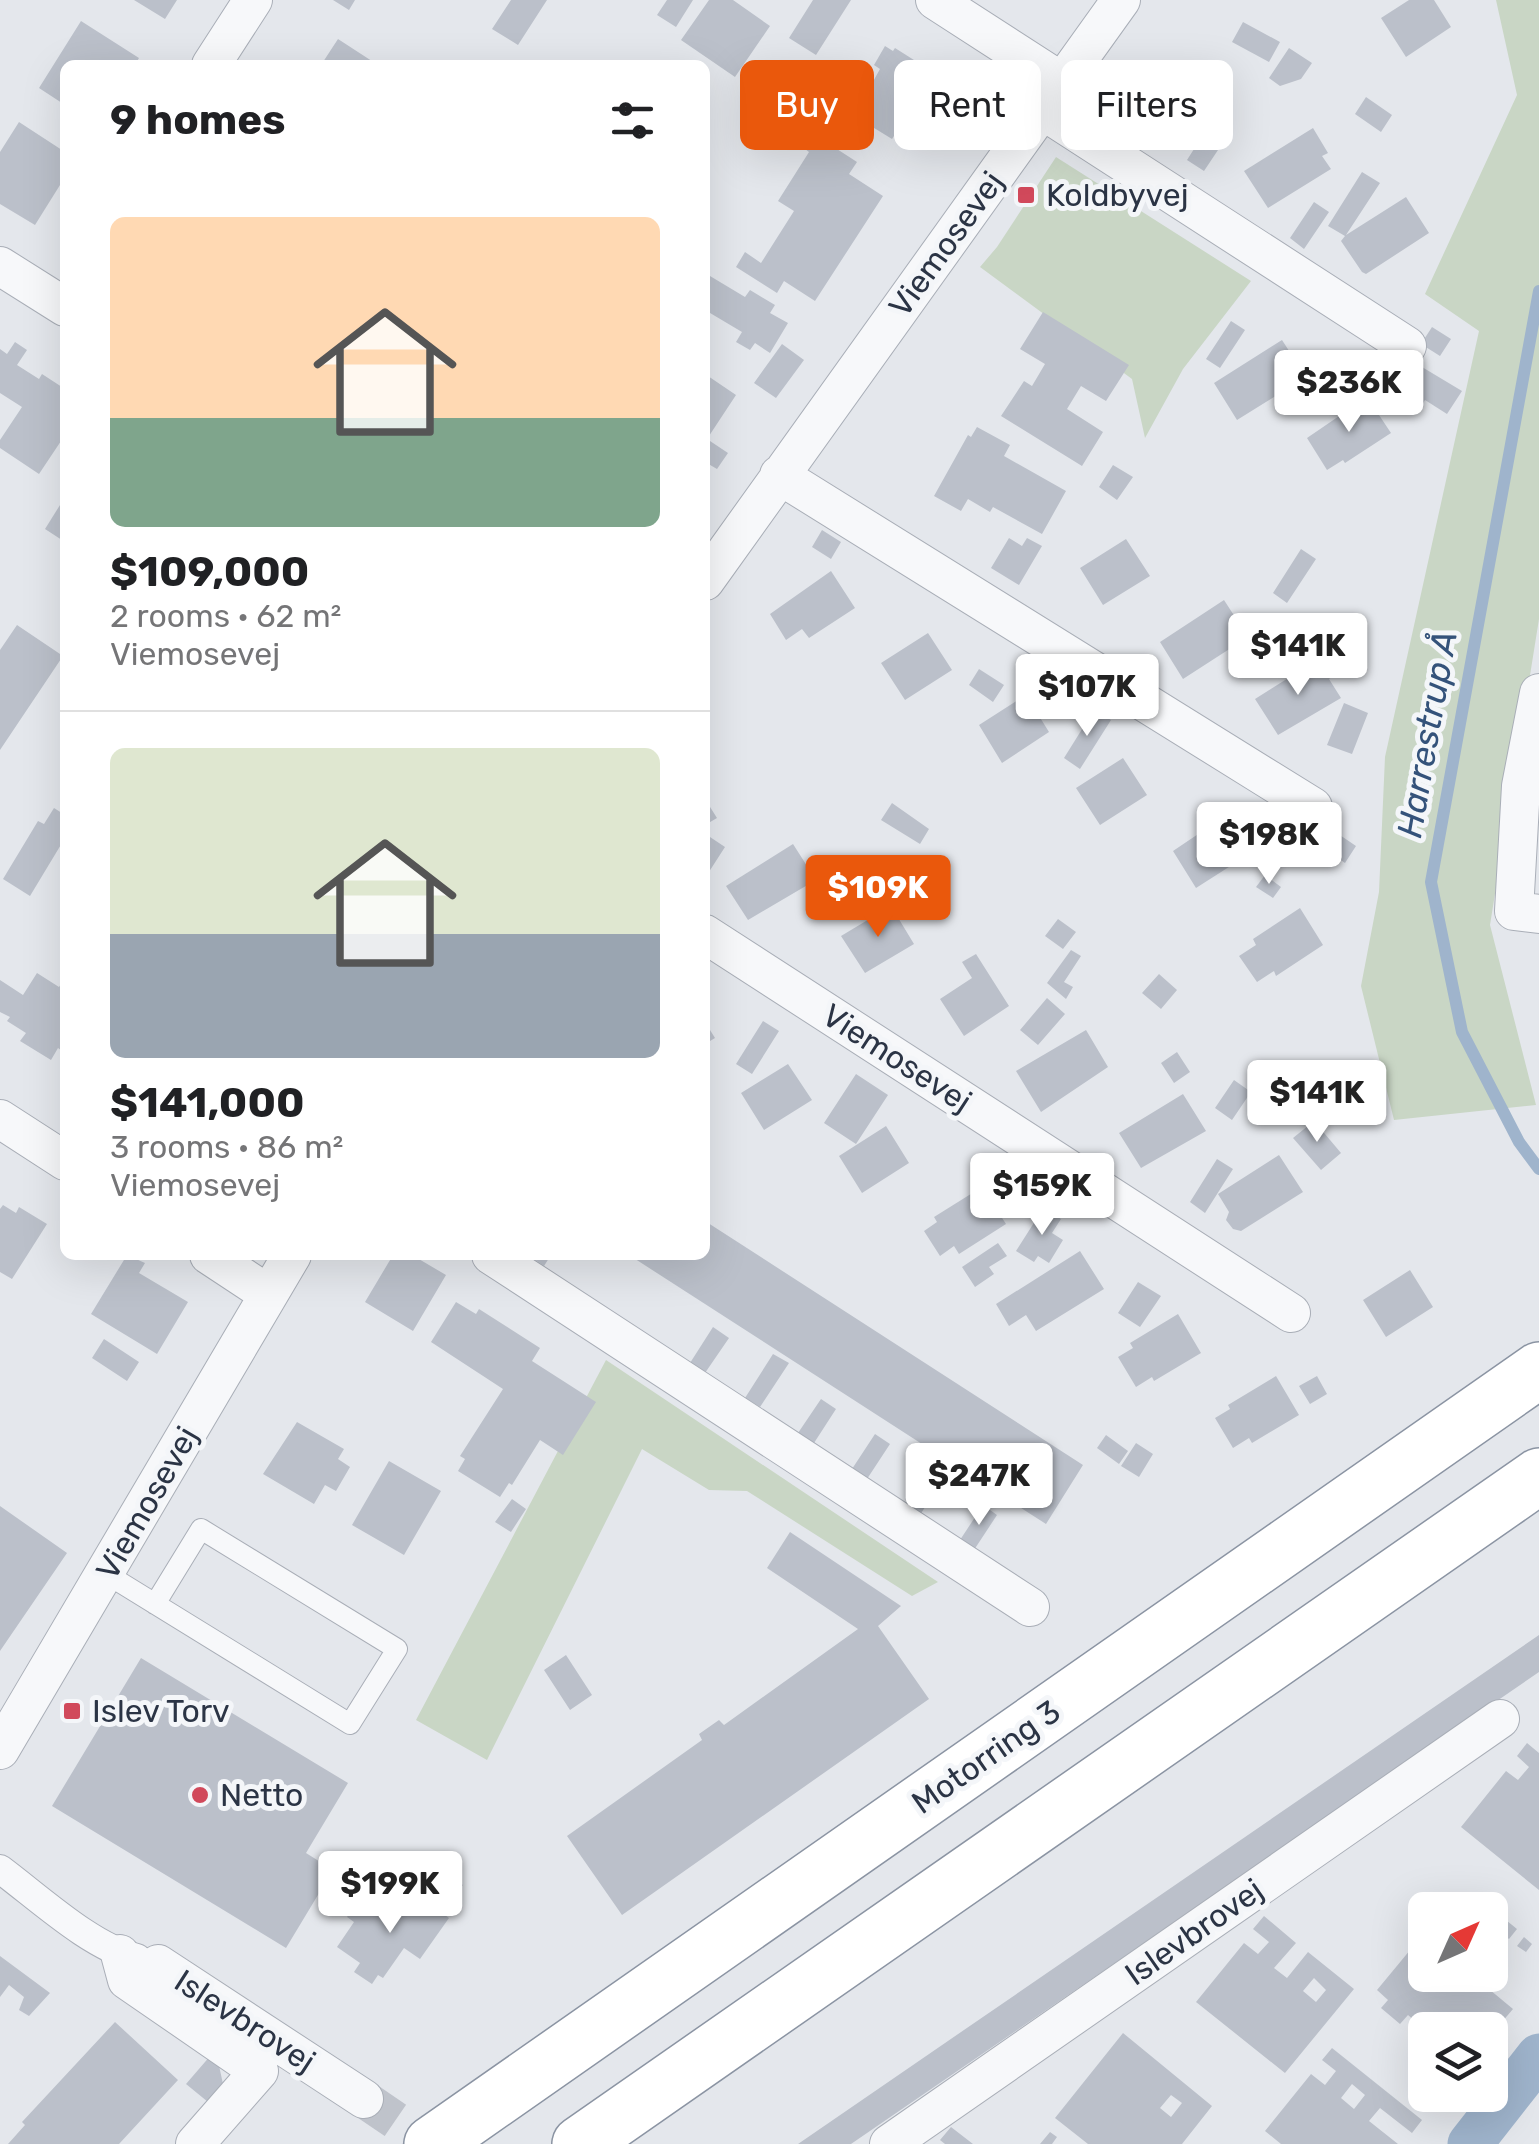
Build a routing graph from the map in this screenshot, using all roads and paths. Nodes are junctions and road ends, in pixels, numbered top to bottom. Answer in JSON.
{"nodes":[{"id":1,"x":253,"y":0,"type":"edge"},
{"id":2,"x":935,"y":0,"type":"edge"},
{"id":3,"x":1121,"y":0,"type":"edge"},
{"id":4,"x":215,"y":60,"type":"edge"},
{"id":5,"x":1052,"y":96,"type":"junction"},
{"id":6,"x":0,"y":266,"type":"edge"},
{"id":7,"x":60,"y":299,"type":"edge"},
{"id":8,"x":1407,"y":346,"type":"dead end"},
{"id":9,"x":779,"y":475,"type":"junction"},
{"id":10,"x":710,"y":574,"type":"edge"},
{"id":11,"x":1539,"y":693,"type":"edge"},
{"id":12,"x":1313,"y":806,"type":"dead end"},
{"id":13,"x":1539,"y":914,"type":"edge"},
{"id":14,"x":710,"y":937,"type":"edge"},
{"id":15,"x":0,"y":1118,"type":"edge"},
{"id":16,"x":60,"y":1158,"type":"edge"},
{"id":17,"x":217,"y":1260,"type":"edge"},
{"id":18,"x":289,"y":1260,"type":"edge"},
{"id":19,"x":499,"y":1260,"type":"edge"},
{"id":20,"x":268,"y":1294,"type":"junction"},
{"id":21,"x":1291,"y":1313,"type":"dead end"},
{"id":22,"x":1539,"y":1370,"type":"edge"},
{"id":23,"x":1539,"y":1476,"type":"edge"},
{"id":24,"x":106,"y":1573,"type":"junction"},
{"id":25,"x":155,"y":1604,"type":"junction"},
{"id":26,"x":1030,"y":1607,"type":"dead end"},
{"id":27,"x":1500,"y":1719,"type":"dead end"},
{"id":28,"x":0,"y":1750,"type":"edge"},
{"id":29,"x":0,"y":1869,"type":"edge"},
{"id":30,"x":120,"y":1954,"type":"junction"},
{"id":31,"x":158,"y":1964,"type":"joint"},
{"id":32,"x":364,"y":2099,"type":"tunnel mouth"},
{"id":33,"x":195,"y":2144,"type":"edge"},
{"id":34,"x":432,"y":2144,"type":"edge"},
{"id":35,"x":580,"y":2144,"type":"edge"},
{"id":36,"x":889,"y":2144,"type":"edge"}],
"edges":[{"from":1,"to":4,"type":"street"},
{"from":2,"to":5,"type":"street"},
{"from":3,"to":5,"type":"street","name":"Viemosevej"},
{"from":5,"to":8,"type":"street"},
{"from":5,"to":9,"type":"street","name":"Viemosevej"},
{"from":6,"to":7,"type":"street"},
{"from":9,"to":10,"type":"street","name":"Viemosevej"},
{"from":9,"to":12,"type":"street"},
{"from":11,"to":13,"type":"street"},
{"from":14,"to":21,"type":"street","name":"Viemosevej"},
{"from":15,"to":16,"type":"street"},
{"from":17,"to":20,"type":"street"},
{"from":18,"to":20,"type":"street","name":"Viemosevej"},
{"from":19,"to":26,"type":"street"},
{"from":20,"to":24,"type":"street","name":"Viemosevej"},
{"from":22,"to":34,"type":"highway","name":"Motorring 3"},
{"from":23,"to":35,"type":"highway"},
{"from":24,"to":25,"type":"lane"},
{"from":24,"to":28,"type":"street","name":"Viemosevej"},
{"from":25,"to":25,"type":"lane"},
{"from":27,"to":36,"type":"street","name":"Islevbrovej"},
{"from":29,"to":30,"type":"street","name":"Islevbrovej"},
{"from":30,"to":31,"type":"street","name":"Islevbrovej"},
{"from":30,"to":33,"type":"street","name":"Islevbrovej"},
{"from":31,"to":32,"type":"street","name":"Islevbrovej"}]}
